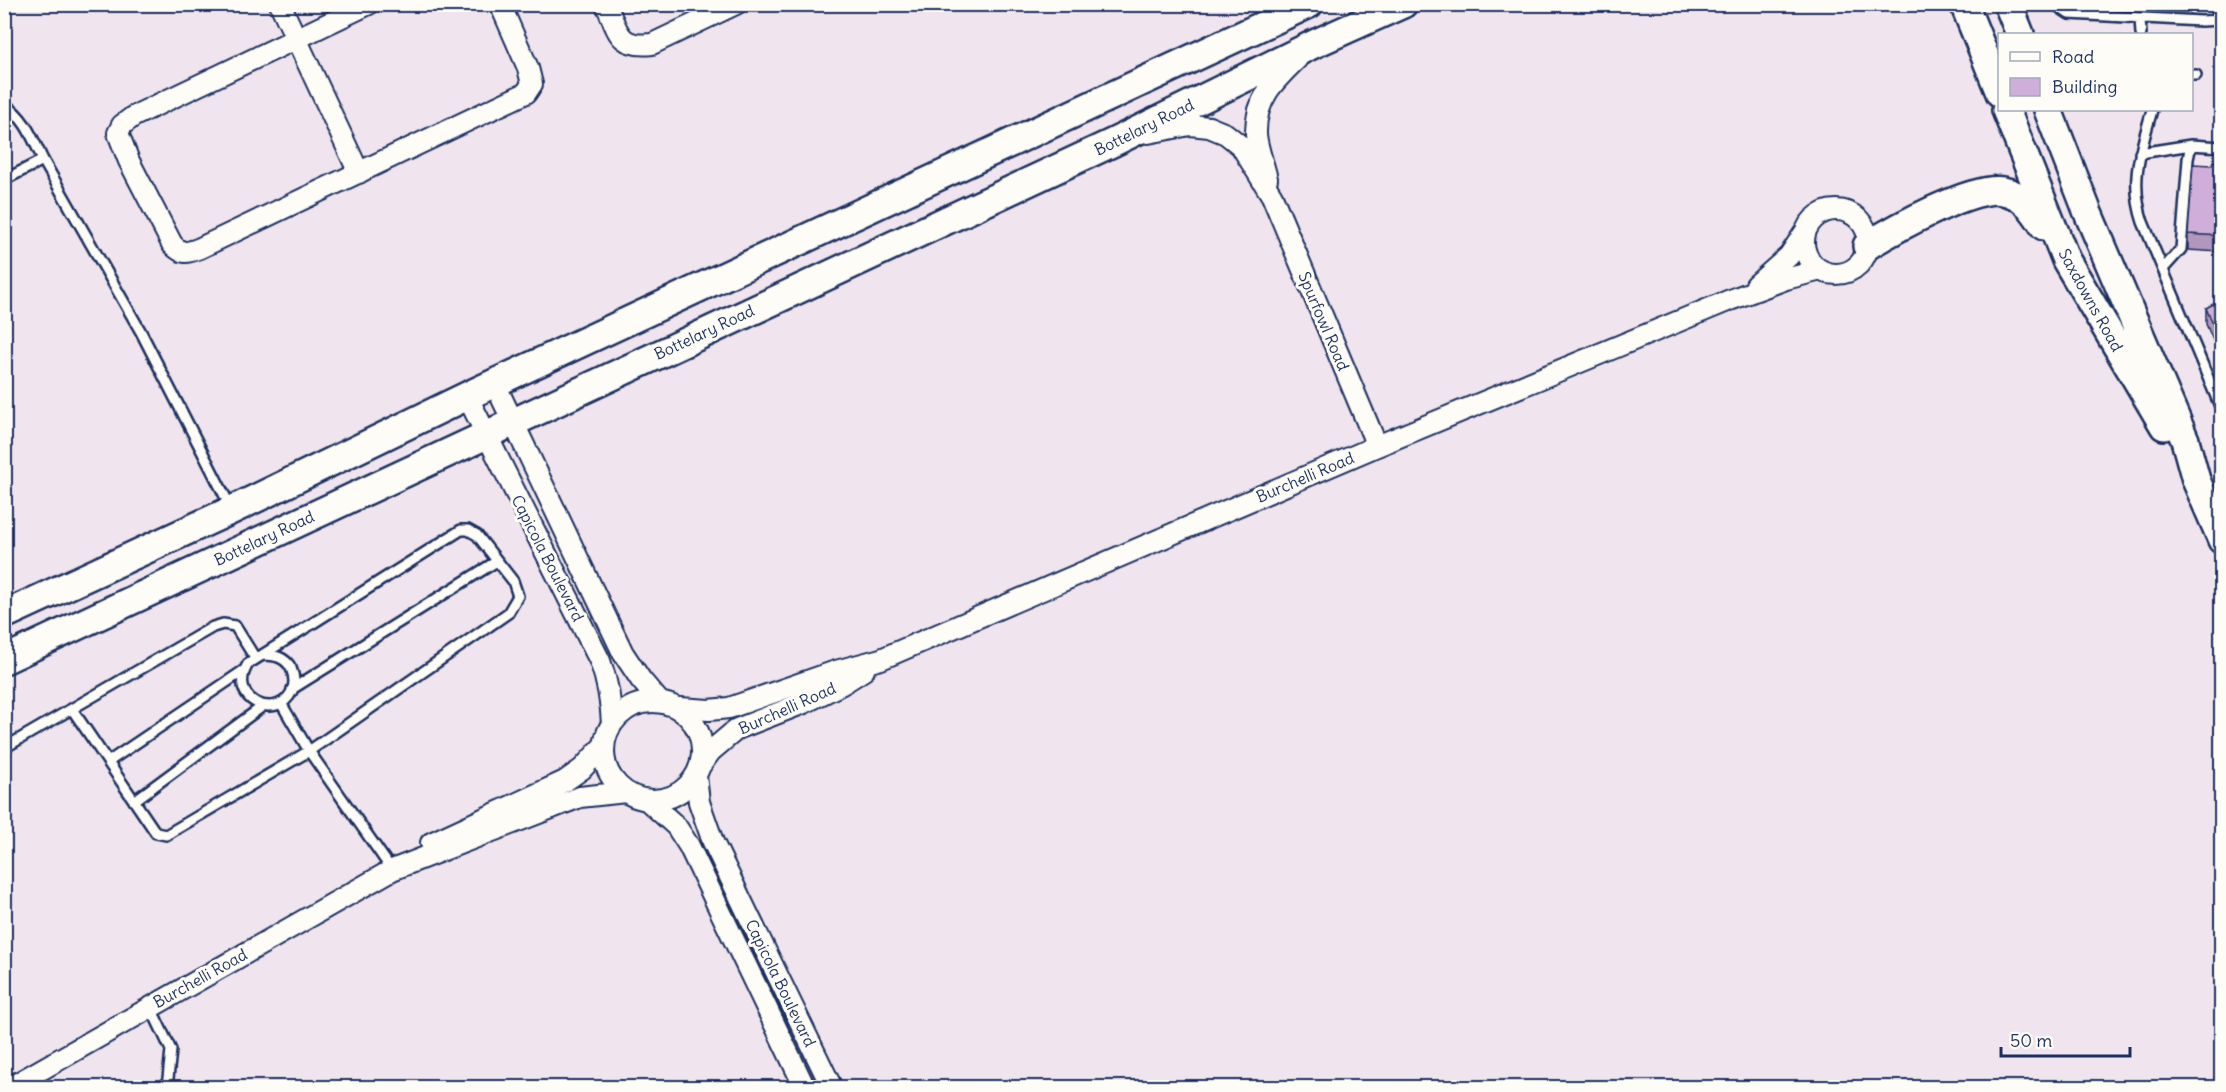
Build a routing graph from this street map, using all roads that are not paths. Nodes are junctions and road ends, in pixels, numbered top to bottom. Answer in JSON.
{"nodes":[{"id":1,"x":280,"y":4,"type":"edge"},
{"id":2,"x":369,"y":4,"type":"edge"},
{"id":3,"x":500,"y":4,"type":"edge"},
{"id":4,"x":606,"y":4,"type":"edge"},
{"id":5,"x":736,"y":4,"type":"edge"},
{"id":6,"x":1309,"y":4,"type":"edge"},
{"id":7,"x":1403,"y":4,"type":"edge"},
{"id":8,"x":1964,"y":4,"type":"edge"},
{"id":9,"x":2008,"y":4,"type":"edge"},
{"id":10,"x":2058,"y":4,"type":"edge"},
{"id":11,"x":2214,"y":4,"type":"edge"},
{"id":12,"x":346,"y":10,"type":"edge"},
{"id":13,"x":2140,"y":19,"type":"junction"},
{"id":14,"x":2221,"y":20,"type":"edge"},
{"id":15,"x":2020,"y":33,"type":"edge"},
{"id":16,"x":2141,"y":33,"type":"edge"},
{"id":17,"x":295,"y":38,"type":"junction"},
{"id":18,"x":1314,"y":44,"type":"junction"},
{"id":19,"x":1998,"y":88,"type":"edge"},
{"id":20,"x":4,"y":104,"type":"edge"},
{"id":21,"x":2006,"y":111,"type":"edge"},
{"id":22,"x":2048,"y":111,"type":"edge"},
{"id":23,"x":2152,"y":111,"type":"edge"},
{"id":24,"x":1114,"y":142,"type":"junction"},
{"id":25,"x":2191,"y":145,"type":"junction"},
{"id":26,"x":2222,"y":147,"type":"edge"},
{"id":27,"x":2140,"y":153,"type":"junction"},
{"id":28,"x":43,"y":160,"type":"junction"},
{"id":29,"x":359,"y":173,"type":"junction"},
{"id":30,"x":4,"y":180,"type":"edge"},
{"id":31,"x":1272,"y":196,"type":"junction"},
{"id":32,"x":1805,"y":232,"type":"junction"},
{"id":33,"x":1867,"y":246,"type":"junction"},
{"id":34,"x":2066,"y":260,"type":"junction"},
{"id":35,"x":2163,"y":269,"type":"junction"},
{"id":36,"x":1821,"y":270,"type":"junction"},
{"id":37,"x":1730,"y":300,"type":"junction"},
{"id":38,"x":495,"y":384,"type":"junction"},
{"id":39,"x":467,"y":396,"type":"junction"},
{"id":40,"x":2222,"y":411,"type":"edge"},
{"id":41,"x":513,"y":421,"type":"junction"},
{"id":42,"x":486,"y":435,"type":"junction"},
{"id":43,"x":1377,"y":446,"type":"junction"},
{"id":44,"x":2196,"y":480,"type":"junction"},
{"id":45,"x":2222,"y":508,"type":"edge"},
{"id":46,"x":232,"y":510,"type":"junction"},
{"id":47,"x":2222,"y":540,"type":"edge"},
{"id":48,"x":497,"y":561,"type":"junction"},
{"id":49,"x":4,"y":615,"type":"edge"},
{"id":50,"x":259,"y":656,"type":"junction"},
{"id":51,"x":881,"y":659,"type":"junction"},
{"id":52,"x":4,"y":660,"type":"edge"},
{"id":53,"x":243,"y":671,"type":"junction"},
{"id":54,"x":292,"y":689,"type":"junction"},
{"id":55,"x":659,"y":701,"type":"junction"},
{"id":56,"x":281,"y":703,"type":"junction"},
{"id":57,"x":263,"y":706,"type":"junction"},
{"id":58,"x":680,"y":708,"type":"junction"},
{"id":59,"x":72,"y":709,"type":"junction"},
{"id":60,"x":612,"y":724,"type":"junction"},
{"id":61,"x":604,"y":745,"type":"junction"},
{"id":62,"x":4,"y":748,"type":"edge"},
{"id":63,"x":309,"y":751,"type":"junction"},
{"id":64,"x":108,"y":762,"type":"junction"},
{"id":65,"x":698,"y":771,"type":"junction"},
{"id":66,"x":626,"y":792,"type":"junction"},
{"id":67,"x":647,"y":800,"type":"junction"},
{"id":68,"x":134,"y":801,"type":"junction"},
{"id":69,"x":392,"y":870,"type":"junction"},
{"id":70,"x":150,"y":1006,"type":"junction"},
{"id":71,"x":9,"y":1088,"type":"edge"},
{"id":72,"x":167,"y":1088,"type":"edge"},
{"id":73,"x":805,"y":1088,"type":"edge"},
{"id":74,"x":832,"y":1088,"type":"edge"}],
"edges":[{"from":1,"to":17,"type":"street"},
{"from":2,"to":12,"type":"street"},
{"from":3,"to":29,"type":"street"},
{"from":4,"to":5,"type":"street"},
{"from":6,"to":38,"type":"main road"},
{"from":7,"to":18,"type":"main road","name":"Bottelary Road"},
{"from":8,"to":19,"type":"main road"},
{"from":9,"to":15,"type":"main road"},
{"from":10,"to":13,"type":"lane"},
{"from":11,"to":14,"type":"lane"},
{"from":12,"to":17,"type":"street"},
{"from":13,"to":14,"type":"lane"},
{"from":13,"to":16,"type":"lane"},
{"from":17,"to":29,"type":"street"},
{"from":17,"to":29,"type":"street"},
{"from":18,"to":24,"type":"main road","name":"Bottelary Road"},
{"from":18,"to":31,"type":"street","name":"Spurfowl Road"},
{"from":20,"to":28,"type":"lane"},
{"from":21,"to":34,"type":"main road","name":"Saxdowns Road"},
{"from":22,"to":44,"type":"main road","name":"Saxdowns Road"},
{"from":23,"to":27,"type":"lane"},
{"from":24,"to":31,"type":"street","name":"Spurfowl Road"},
{"from":24,"to":41,"type":"main road","name":"Bottelary Road"},
{"from":25,"to":26,"type":"lane"},
{"from":25,"to":27,"type":"lane"},
{"from":25,"to":35,"type":"lane"},
{"from":27,"to":35,"type":"lane"},
{"from":28,"to":30,"type":"lane"},
{"from":28,"to":46,"type":"lane"},
{"from":31,"to":43,"type":"street","name":"Spurfowl Road"},
{"from":32,"to":33,"type":"street"},
{"from":32,"to":36,"type":"street"},
{"from":32,"to":37,"type":"street","name":"Burchelli Road"},
{"from":33,"to":34,"type":"main road"},
{"from":33,"to":36,"type":"street"},
{"from":34,"to":44,"type":"main road","name":"Saxdowns Road"},
{"from":35,"to":40,"type":"lane"},
{"from":36,"to":37,"type":"street","name":"Burchelli Road"},
{"from":37,"to":43,"type":"street","name":"Burchelli Road"},
{"from":38,"to":39,"type":"main road"},
{"from":38,"to":41,"type":"street","name":"Capicola Boulevard"},
{"from":39,"to":42,"type":"street","name":"Capicola Boulevard"},
{"from":39,"to":46,"type":"main road"},
{"from":41,"to":42,"type":"main road","name":"Bottelary Road"},
{"from":41,"to":55,"type":"street","name":"Capicola Boulevard"},
{"from":42,"to":52,"type":"main road","name":"Bottelary Road"},
{"from":42,"to":60,"type":"street","name":"Capicola Boulevard"},
{"from":43,"to":51,"type":"street","name":"Burchelli Road"},
{"from":44,"to":45,"type":"main road"},
{"from":44,"to":47,"type":"main road","name":"Saxdowns Road"},
{"from":46,"to":49,"type":"main road"},
{"from":48,"to":50,"type":"lane"},
{"from":48,"to":54,"type":"lane"},
{"from":48,"to":63,"type":"lane"},
{"from":50,"to":53,"type":"lane"},
{"from":50,"to":54,"type":"lane"},
{"from":50,"to":59,"type":"lane"},
{"from":51,"to":58,"type":"street","name":"Burchelli Road"},
{"from":51,"to":65,"type":"street","name":"Burchelli Road"},
{"from":53,"to":57,"type":"lane"},
{"from":53,"to":64,"type":"lane"},
{"from":54,"to":56,"type":"lane"},
{"from":55,"to":58,"type":"street"},
{"from":55,"to":60,"type":"street"},
{"from":56,"to":57,"type":"lane"},
{"from":56,"to":63,"type":"lane"},
{"from":57,"to":68,"type":"lane"},
{"from":58,"to":65,"type":"street"},
{"from":59,"to":62,"type":"lane"},
{"from":59,"to":64,"type":"lane"},
{"from":60,"to":61,"type":"street"},
{"from":61,"to":66,"type":"street"},
{"from":61,"to":69,"type":"street","name":"Burchelli Road"},
{"from":63,"to":68,"type":"lane"},
{"from":63,"to":69,"type":"lane"},
{"from":64,"to":68,"type":"lane"},
{"from":65,"to":67,"type":"street"},
{"from":65,"to":74,"type":"street","name":"Capicola Boulevard"},
{"from":66,"to":67,"type":"street"},
{"from":66,"to":69,"type":"street","name":"Burchelli Road"},
{"from":67,"to":73,"type":"street","name":"Capicola Boulevard"},
{"from":69,"to":70,"type":"street","name":"Burchelli Road"},
{"from":70,"to":71,"type":"street","name":"Burchelli Road"},
{"from":70,"to":72,"type":"lane"}]}
